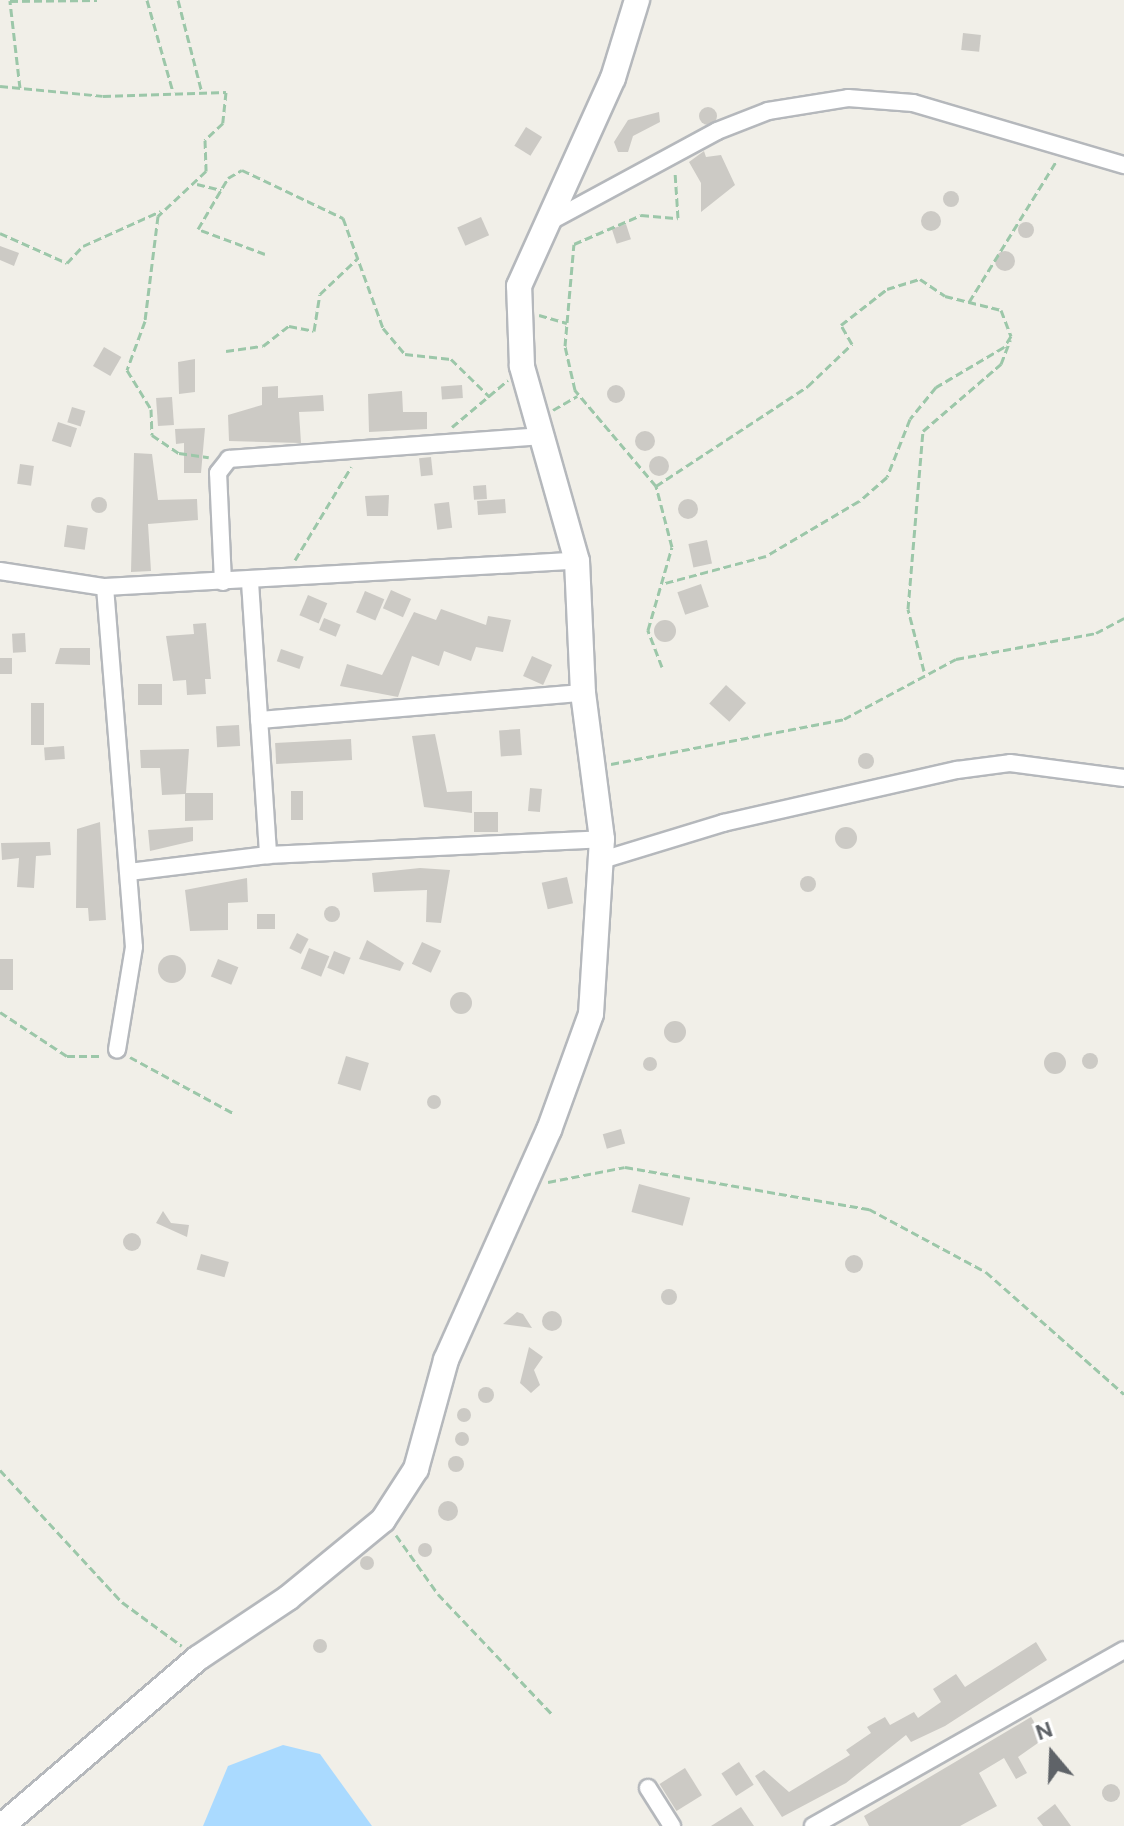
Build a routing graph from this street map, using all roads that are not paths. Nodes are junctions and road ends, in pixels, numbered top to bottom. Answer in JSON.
{"nodes":[{"id":1,"x":637,"y":0,"type":"edge"},
{"id":2,"x":1124,"y":165,"type":"edge"},
{"id":3,"x":549,"y":222,"type":"junction"},
{"id":4,"x":541,"y":425,"type":"junction"},
{"id":5,"x":577,"y":561,"type":"junction"},
{"id":6,"x":0,"y":571,"type":"edge"},
{"id":7,"x":223,"y":582,"type":"junction"},
{"id":8,"x":250,"y":582,"type":"junction"},
{"id":9,"x":105,"y":587,"type":"junction"},
{"id":10,"x":583,"y":693,"type":"junction"},
{"id":11,"x":259,"y":720,"type":"junction"},
{"id":12,"x":1124,"y":778,"type":"edge"},
{"id":13,"x":602,"y":849,"type":"junction"},
{"id":14,"x":268,"y":855,"type":"junction"},
{"id":15,"x":129,"y":872,"type":"junction"},
{"id":16,"x":117,"y":1050,"type":"dead end"},
{"id":17,"x":1124,"y":1650,"type":"edge"},
{"id":18,"x":648,"y":1788,"type":"dead end"},
{"id":19,"x":2,"y":1826,"type":"edge"},
{"id":20,"x":672,"y":1826,"type":"edge"},
{"id":21,"x":813,"y":1826,"type":"edge"}],
"edges":[{"from":1,"to":3,"type":"main road"},
{"from":2,"to":3,"type":"street"},
{"from":3,"to":4,"type":"main road"},
{"from":4,"to":5,"type":"main road"},
{"from":4,"to":7,"type":"street"},
{"from":5,"to":8,"type":"street"},
{"from":5,"to":10,"type":"main road"},
{"from":6,"to":9,"type":"street"},
{"from":7,"to":8,"type":"street"},
{"from":7,"to":9,"type":"street"},
{"from":8,"to":11,"type":"street"},
{"from":9,"to":15,"type":"street"},
{"from":10,"to":11,"type":"street"},
{"from":10,"to":13,"type":"main road"},
{"from":11,"to":14,"type":"street"},
{"from":12,"to":13,"type":"street"},
{"from":13,"to":14,"type":"street"},
{"from":13,"to":19,"type":"main road"},
{"from":14,"to":15,"type":"street"},
{"from":15,"to":16,"type":"street"},
{"from":17,"to":21,"type":"street"},
{"from":18,"to":20,"type":"street"}]}
